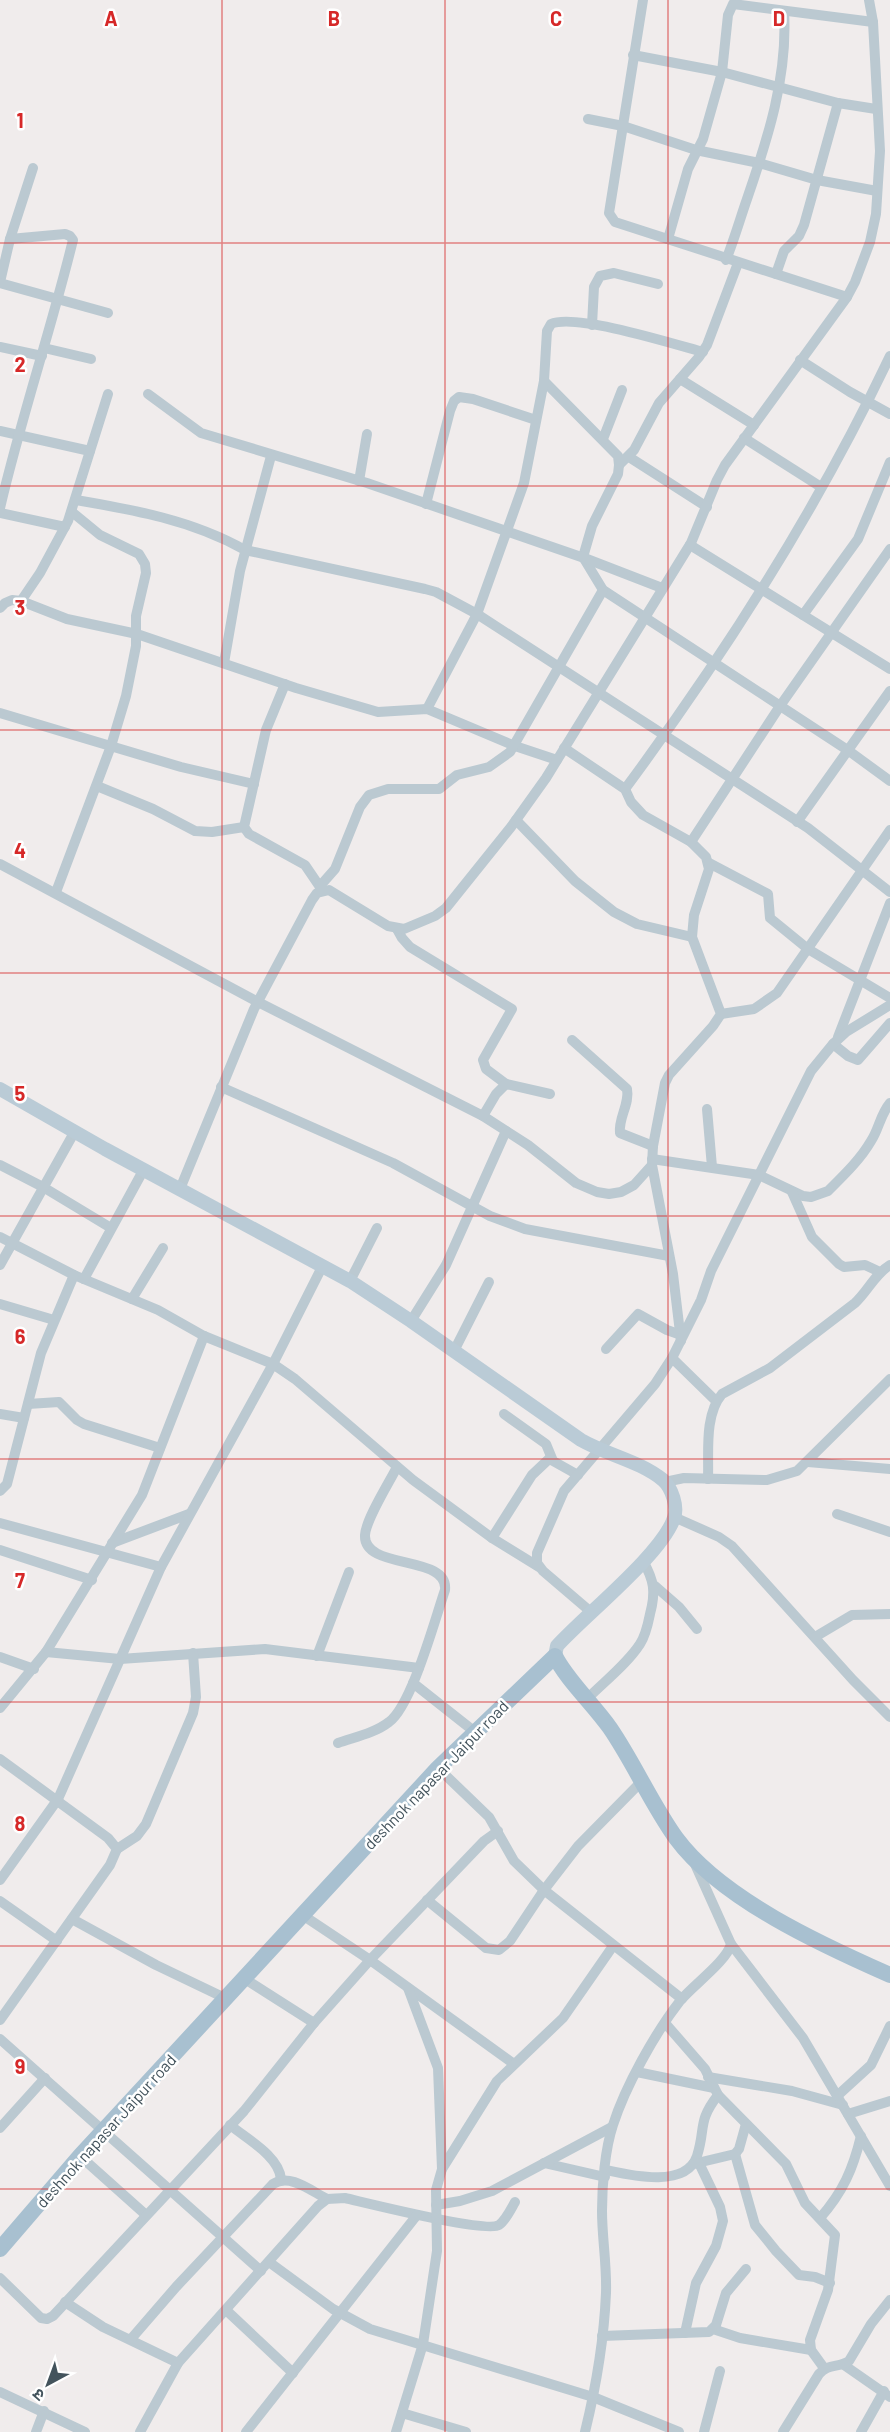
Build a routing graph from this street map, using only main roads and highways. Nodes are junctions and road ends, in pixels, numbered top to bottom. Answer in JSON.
{"nodes":[{"id":1,"x":0,"y":1089,"type":"edge"},
{"id":2,"x":555,"y":1656,"type":"junction"},
{"id":3,"x":890,"y":1975,"type":"edge"},
{"id":4,"x":0,"y":2249,"type":"edge"}],
"edges":[{"from":1,"to":2,"type":"main road"},
{"from":2,"to":3,"type":"main road"},
{"from":2,"to":4,"type":"main road","name":"deshnok napasar Jaipur road"}]}
